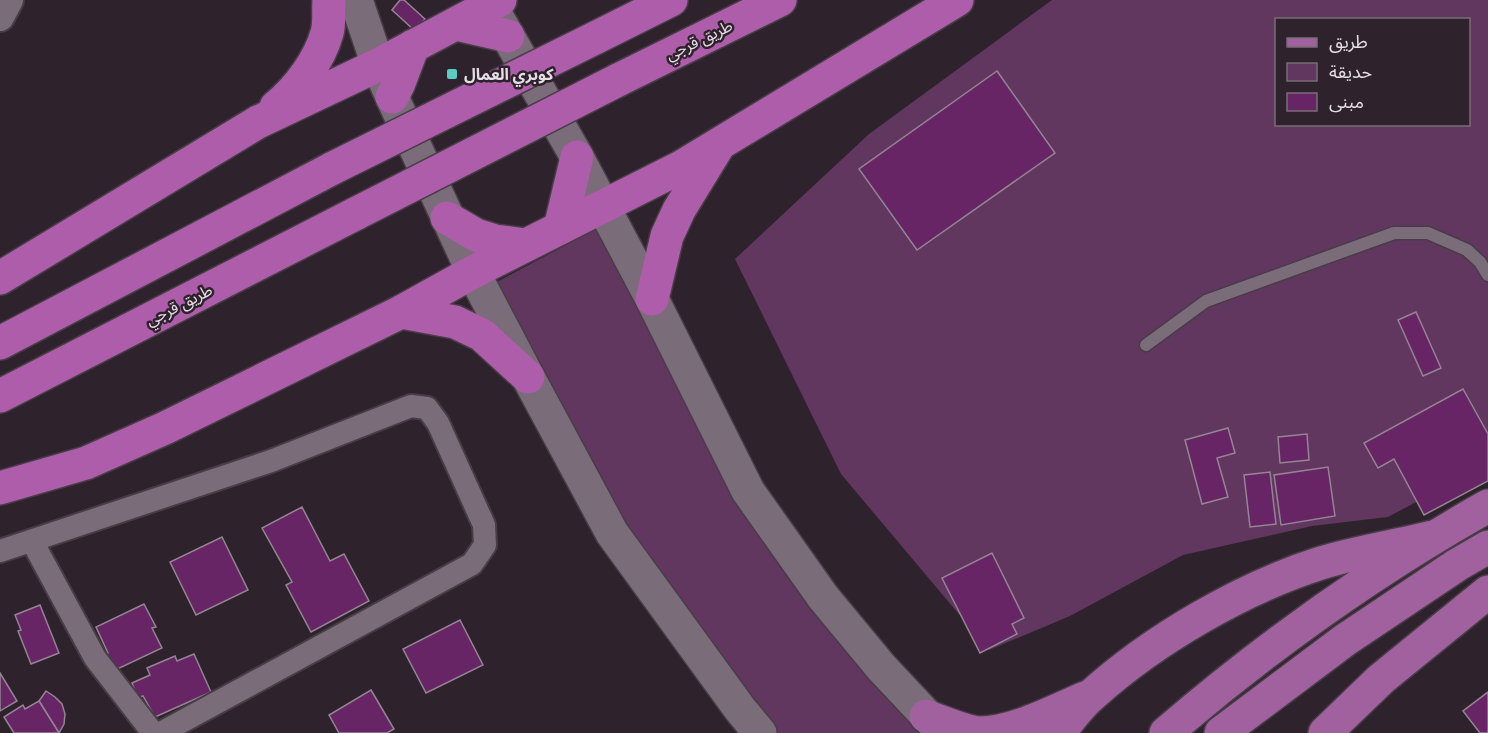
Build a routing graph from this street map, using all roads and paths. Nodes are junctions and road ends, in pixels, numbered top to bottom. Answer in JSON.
{"nodes":[{"id":1,"x":9,"y":0,"type":"edge"},
{"id":2,"x":329,"y":0,"type":"edge"},
{"id":3,"x":356,"y":0,"type":"edge"},
{"id":4,"x":671,"y":0,"type":"edge"},
{"id":5,"x":780,"y":0,"type":"edge"},
{"id":6,"x":957,"y":0,"type":"edge"},
{"id":7,"x":492,"y":2,"type":"edge"},
{"id":8,"x":0,"y":18,"type":"edge"},
{"id":9,"x":456,"y":24,"type":"junction"},
{"id":10,"x":508,"y":36,"type":"junction"},
{"id":11,"x":414,"y":46,"type":"junction"},
{"id":12,"x":378,"y":65,"type":"junction"},
{"id":13,"x":392,"y":97,"type":"junction"},
{"id":14,"x":258,"y":122,"type":"junction"},
{"id":15,"x":718,"y":146,"type":"junction"},
{"id":16,"x":578,"y":157,"type":"junction"},
{"id":17,"x":602,"y":207,"type":"junction"},
{"id":18,"x":447,"y":218,"type":"junction"},
{"id":19,"x":560,"y":228,"type":"junction"},
{"id":20,"x":526,"y":245,"type":"junction"},
{"id":21,"x":473,"y":272,"type":"junction"},
{"id":22,"x":1488,"y":275,"type":"edge"},
{"id":23,"x":0,"y":278,"type":"edge"},
{"id":24,"x":652,"y":299,"type":"junction"},
{"id":25,"x":401,"y":312,"type":"junction"},
{"id":26,"x":0,"y":343,"type":"edge"},
{"id":27,"x":1146,"y":345,"type":"dead end"},
{"id":28,"x":528,"y":377,"type":"junction"},
{"id":29,"x":0,"y":396,"type":"edge"},
{"id":30,"x":0,"y":488,"type":"edge"},
{"id":31,"x":1488,"y":506,"type":"edge"},
{"id":32,"x":1433,"y":537,"type":"junction"},
{"id":33,"x":33,"y":541,"type":"junction"},
{"id":34,"x":1488,"y":547,"type":"edge"},
{"id":35,"x":0,"y":551,"type":"edge"},
{"id":36,"x":1486,"y":596,"type":"edge"},
{"id":37,"x":1090,"y":696,"type":"junction"},
{"id":38,"x":934,"y":725,"type":"edge"},
{"id":39,"x":153,"y":733,"type":"edge"},
{"id":40,"x":160,"y":733,"type":"edge"},
{"id":41,"x":760,"y":733,"type":"edge"},
{"id":42,"x":1059,"y":733,"type":"edge"},
{"id":43,"x":1166,"y":733,"type":"edge"},
{"id":44,"x":1221,"y":733,"type":"edge"},
{"id":45,"x":1325,"y":733,"type":"edge"}],
"edges":[{"from":1,"to":8,"type":"street"},
{"from":2,"to":14,"type":"highway"},
{"from":3,"to":12,"type":"main road"},
{"from":4,"to":26,"type":"highway","bridge":true},
{"from":5,"to":29,"type":"highway","name":"طريق قرجي","bridge":true},
{"from":6,"to":15,"type":"highway"},
{"from":7,"to":9,"type":"highway"},
{"from":7,"to":10,"type":"main road"},
{"from":9,"to":10,"type":"highway"},
{"from":9,"to":11,"type":"highway"},
{"from":10,"to":16,"type":"main road"},
{"from":11,"to":12,"type":"highway"},
{"from":11,"to":13,"type":"highway"},
{"from":12,"to":13,"type":"main road"},
{"from":12,"to":14,"type":"highway"},
{"from":13,"to":18,"type":"main road"},
{"from":14,"to":23,"type":"highway"},
{"from":15,"to":17,"type":"highway"},
{"from":15,"to":24,"type":"highway"},
{"from":16,"to":17,"type":"main road"},
{"from":16,"to":19,"type":"highway"},
{"from":17,"to":19,"type":"highway"},
{"from":17,"to":24,"type":"main road"},
{"from":18,"to":20,"type":"highway"},
{"from":18,"to":21,"type":"main road"},
{"from":19,"to":20,"type":"highway"},
{"from":20,"to":21,"type":"highway"},
{"from":21,"to":25,"type":"highway"},
{"from":21,"to":28,"type":"main road"},
{"from":22,"to":27,"type":"lane"},
{"from":24,"to":38,"type":"main road"},
{"from":25,"to":28,"type":"highway"},
{"from":25,"to":30,"type":"highway"},
{"from":28,"to":41,"type":"main road"},
{"from":31,"to":32,"type":"main road"},
{"from":32,"to":37,"type":"main road"},
{"from":32,"to":43,"type":"main road"},
{"from":33,"to":35,"type":"street"},
{"from":33,"to":39,"type":"street"},
{"from":33,"to":40,"type":"street"},
{"from":34,"to":44,"type":"main road"},
{"from":36,"to":45,"type":"main road"},
{"from":37,"to":38,"type":"main road"},
{"from":37,"to":42,"type":"main road"}]}
